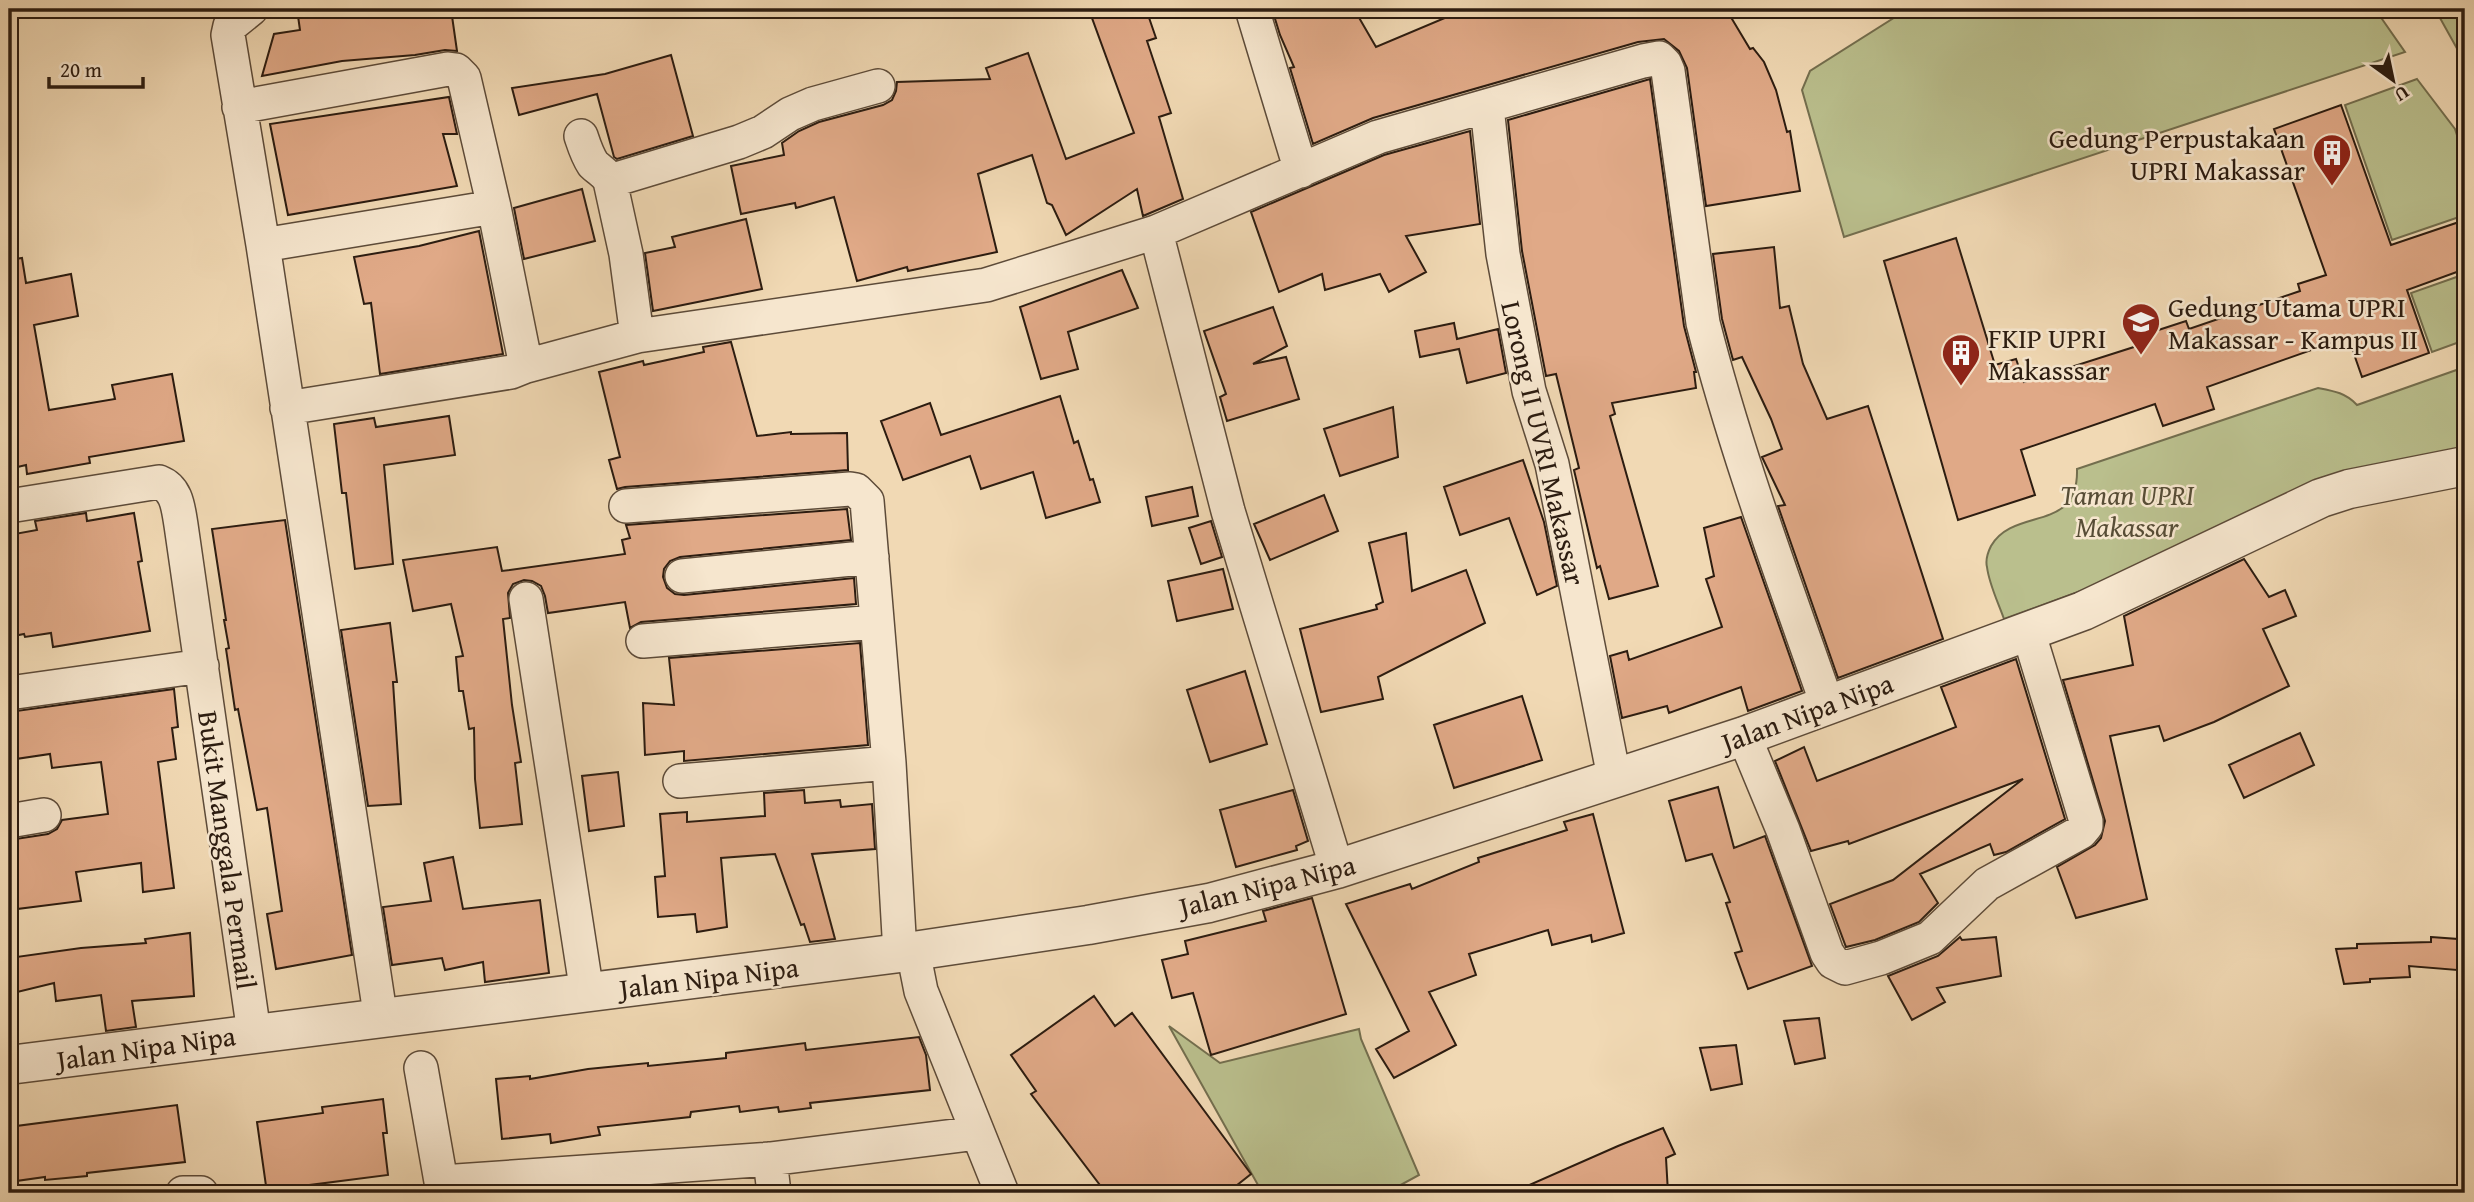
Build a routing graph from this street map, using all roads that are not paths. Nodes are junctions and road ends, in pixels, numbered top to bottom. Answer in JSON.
{"nodes":[{"id":1,"x":250,"y":9,"type":"edge"},
{"id":2,"x":1252,"y":9,"type":"edge"},
{"id":3,"x":878,"y":86,"type":"dead end"},
{"id":4,"x":239,"y":107,"type":"junction"},
{"id":5,"x":1487,"y":107,"type":"junction"},
{"id":6,"x":581,"y":135,"type":"dead end"},
{"id":7,"x":1301,"y":171,"type":"junction"},
{"id":8,"x":610,"y":181,"type":"junction"},
{"id":9,"x":494,"y":207,"type":"junction"},
{"id":10,"x":1156,"y":232,"type":"junction"},
{"id":11,"x":263,"y":244,"type":"junction"},
{"id":12,"x":637,"y":336,"type":"junction"},
{"id":13,"x":526,"y":366,"type":"junction"},
{"id":14,"x":288,"y":408,"type":"junction"},
{"id":15,"x":2465,"y":466,"type":"edge"},
{"id":16,"x":9,"y":506,"type":"edge"},
{"id":17,"x":625,"y":506,"type":"dead end"},
{"id":18,"x":872,"y":557,"type":"junction"},
{"id":19,"x":682,"y":576,"type":"dead end"},
{"id":20,"x":526,"y":599,"type":"dead end"},
{"id":21,"x":876,"y":622,"type":"junction"},
{"id":22,"x":2028,"y":631,"type":"junction"},
{"id":23,"x":643,"y":641,"type":"dead end"},
{"id":24,"x":201,"y":666,"type":"junction"},
{"id":25,"x":9,"y":693,"type":"edge"},
{"id":26,"x":1826,"y":704,"type":"junction"},
{"id":27,"x":1744,"y":736,"type":"junction"},
{"id":28,"x":889,"y":763,"type":"junction"},
{"id":29,"x":1614,"y":777,"type":"junction"},
{"id":30,"x":681,"y":781,"type":"dead end"},
{"id":31,"x":44,"y":814,"type":"dead end"},
{"id":32,"x":9,"y":821,"type":"edge"},
{"id":33,"x":1337,"y":869,"type":"junction"},
{"id":34,"x":907,"y":952,"type":"junction"},
{"id":35,"x":587,"y":993,"type":"junction"},
{"id":36,"x":381,"y":1020,"type":"junction"},
{"id":37,"x":254,"y":1033,"type":"junction"},
{"id":38,"x":9,"y":1065,"type":"edge"},
{"id":39,"x":421,"y":1068,"type":"dead end"},
{"id":40,"x":962,"y":1135,"type":"dead end"},
{"id":41,"x":770,"y":1159,"type":"junction"},
{"id":42,"x":443,"y":1187,"type":"edge"},
{"id":43,"x":183,"y":1193,"type":"edge"},
{"id":44,"x":201,"y":1193,"type":"edge"},
{"id":45,"x":774,"y":1193,"type":"edge"},
{"id":46,"x":1002,"y":1193,"type":"edge"}],
"edges":[{"from":1,"to":4,"type":"street"},
{"from":2,"to":7,"type":"street"},
{"from":3,"to":8,"type":"street"},
{"from":4,"to":9,"type":"street"},
{"from":4,"to":11,"type":"street"},
{"from":5,"to":7,"type":"street"},
{"from":5,"to":26,"type":"street"},
{"from":5,"to":29,"type":"street","name":"Lorong II UVRI Makassar"},
{"from":6,"to":8,"type":"street"},
{"from":7,"to":10,"type":"street"},
{"from":8,"to":12,"type":"street"},
{"from":9,"to":11,"type":"street"},
{"from":9,"to":13,"type":"street"},
{"from":10,"to":12,"type":"street"},
{"from":10,"to":33,"type":"street"},
{"from":11,"to":14,"type":"street"},
{"from":12,"to":13,"type":"street"},
{"from":13,"to":14,"type":"street"},
{"from":14,"to":36,"type":"street"},
{"from":15,"to":22,"type":"street","name":"Jalan Nipa Nipa"},
{"from":16,"to":24,"type":"street","name":"Bukit Manggala Permail"},
{"from":17,"to":18,"type":"street"},
{"from":18,"to":19,"type":"street"},
{"from":18,"to":21,"type":"street"},
{"from":20,"to":35,"type":"street"},
{"from":21,"to":23,"type":"street"},
{"from":21,"to":28,"type":"street"},
{"from":22,"to":26,"type":"street","name":"Jalan Nipa Nipa"},
{"from":22,"to":27,"type":"street"},
{"from":24,"to":25,"type":"street"},
{"from":24,"to":37,"type":"street","name":"Bukit Manggala Permail"},
{"from":26,"to":27,"type":"street","name":"Jalan Nipa Nipa"},
{"from":27,"to":29,"type":"street","name":"Jalan Nipa Nipa"},
{"from":28,"to":30,"type":"street"},
{"from":28,"to":34,"type":"street"},
{"from":29,"to":33,"type":"street","name":"Jalan Nipa Nipa"},
{"from":31,"to":32,"type":"street"},
{"from":33,"to":34,"type":"street","name":"Jalan Nipa Nipa"},
{"from":34,"to":35,"type":"street","name":"Jalan Nipa Nipa"},
{"from":34,"to":46,"type":"street"},
{"from":35,"to":36,"type":"street","name":"Jalan Nipa Nipa"},
{"from":36,"to":37,"type":"street","name":"Jalan Nipa Nipa"},
{"from":37,"to":38,"type":"street","name":"Jalan Nipa Nipa"},
{"from":39,"to":42,"type":"street"},
{"from":40,"to":41,"type":"street"},
{"from":41,"to":42,"type":"street"},
{"from":41,"to":45,"type":"street"},
{"from":43,"to":44,"type":"street"}]}
